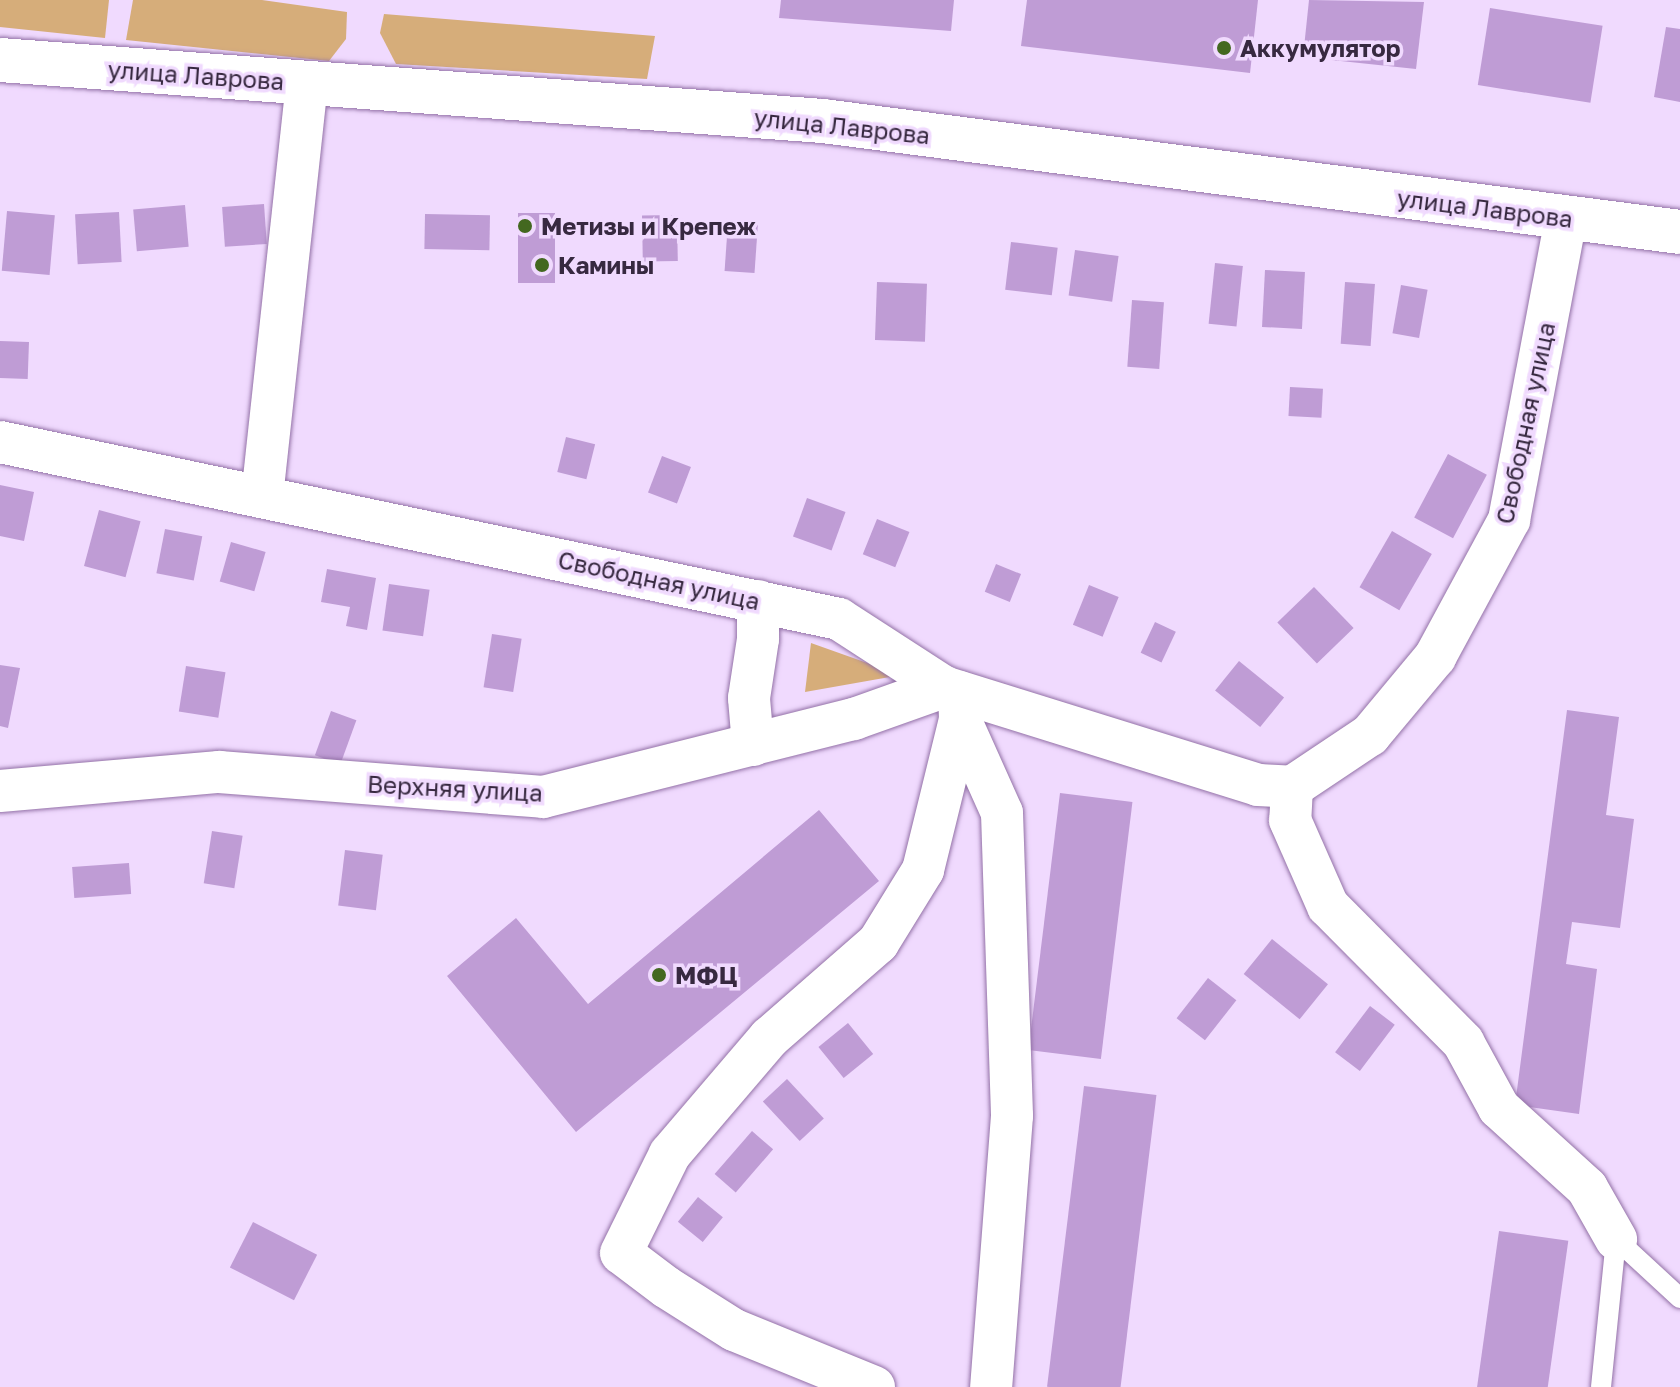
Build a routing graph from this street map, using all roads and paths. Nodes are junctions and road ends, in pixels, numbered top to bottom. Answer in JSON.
{"nodes":[{"id":1,"x":0,"y":60,"type":"edge"},
{"id":2,"x":307,"y":83,"type":"junction"},
{"id":3,"x":1566,"y":219,"type":"junction"},
{"id":4,"x":1680,"y":232,"type":"edge"},
{"id":5,"x":0,"y":442,"type":"edge"},
{"id":6,"x":262,"y":497,"type":"junction"},
{"id":7,"x":758,"y":601,"type":"junction"},
{"id":8,"x":955,"y":699,"type":"junction"},
{"id":9,"x":753,"y":745,"type":"junction"},
{"id":10,"x":1292,"y":787,"type":"junction"},
{"id":11,"x":0,"y":791,"type":"edge"},
{"id":12,"x":1616,"y":1239,"type":"junction"},
{"id":13,"x":1680,"y":1298,"type":"edge"},
{"id":14,"x":874,"y":1387,"type":"edge"},
{"id":15,"x":991,"y":1387,"type":"edge"},
{"id":16,"x":1601,"y":1387,"type":"edge"}],
"edges":[{"from":1,"to":2,"type":"main road","name":"улица Лаврова"},
{"from":2,"to":3,"type":"main road","name":"улица Лаврова"},
{"from":2,"to":6,"type":"street"},
{"from":3,"to":4,"type":"main road","name":"улица Лаврова"},
{"from":3,"to":10,"type":"street","name":"Свободная улица"},
{"from":5,"to":6,"type":"street","name":"Свободная улица"},
{"from":6,"to":7,"type":"street","name":"Свободная улица"},
{"from":7,"to":8,"type":"street","name":"Свободная улица"},
{"from":7,"to":9,"type":"street"},
{"from":8,"to":9,"type":"street","name":"Верхняя улица"},
{"from":8,"to":10,"type":"street","name":"Свободная улица"},
{"from":8,"to":14,"type":"street"},
{"from":8,"to":15,"type":"street"},
{"from":9,"to":11,"type":"street","name":"Верхняя улица"},
{"from":10,"to":12,"type":"street"},
{"from":12,"to":13,"type":"lane"},
{"from":12,"to":16,"type":"lane"}]}
